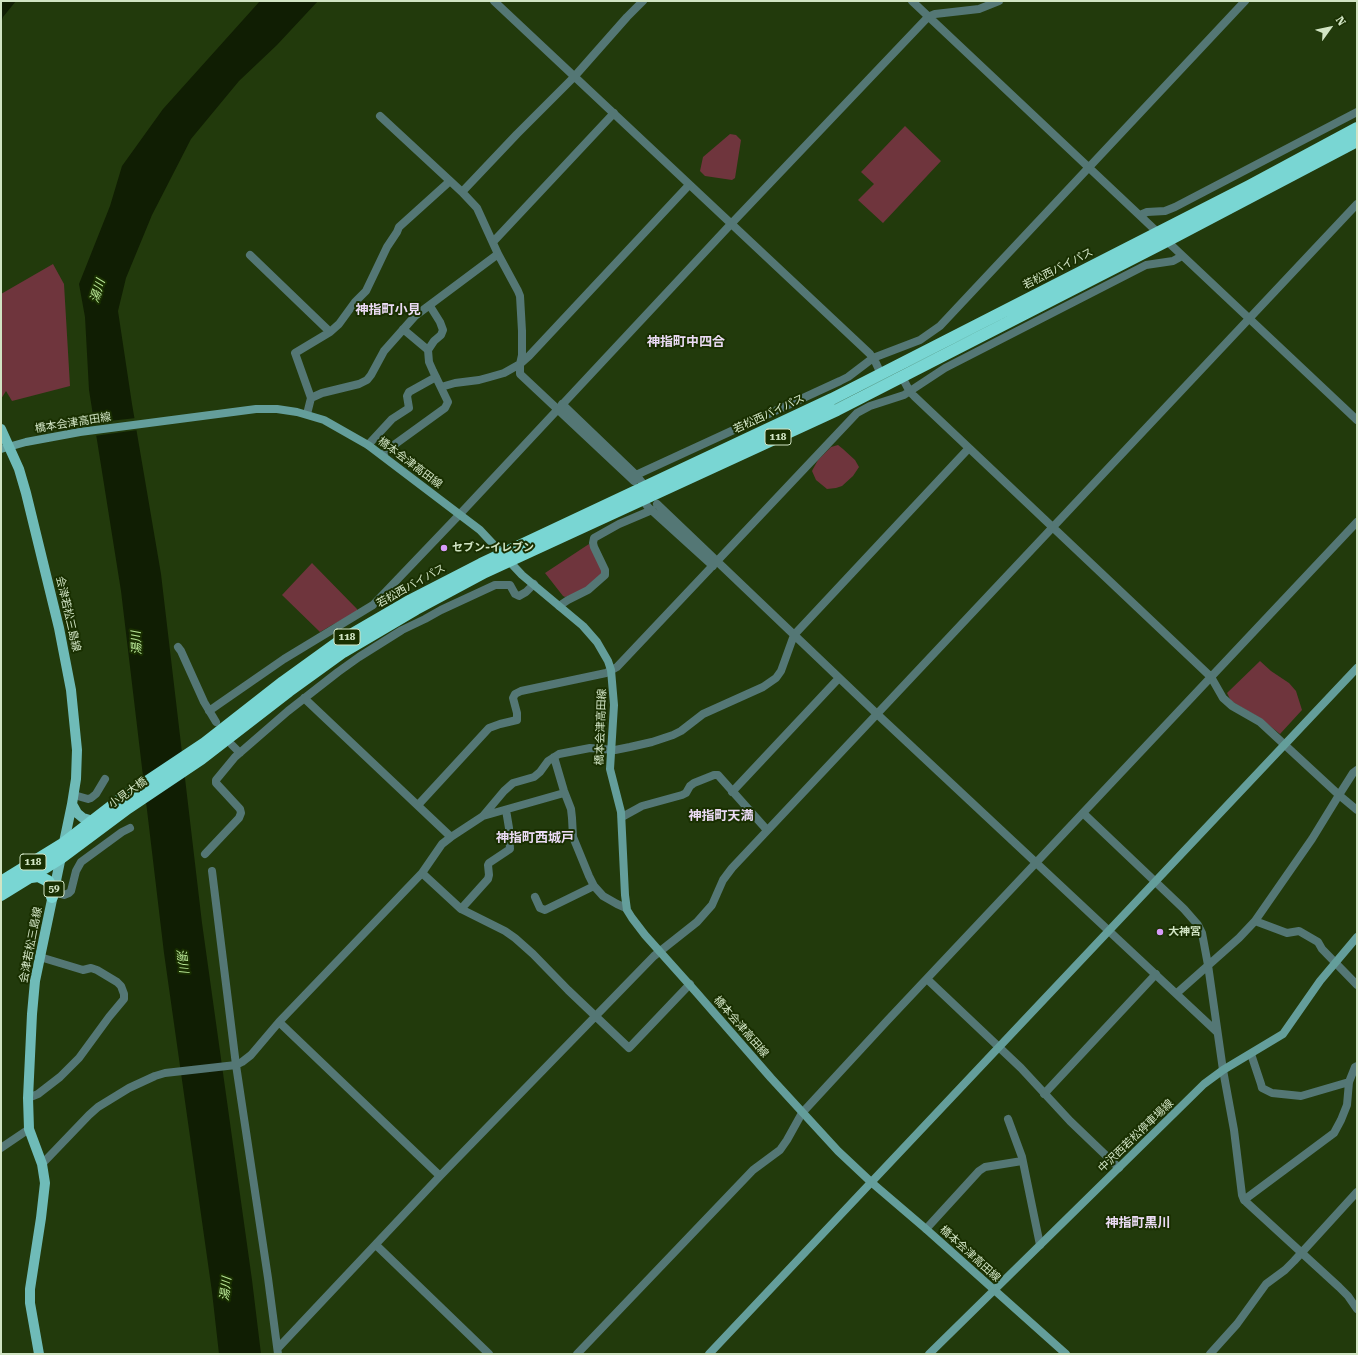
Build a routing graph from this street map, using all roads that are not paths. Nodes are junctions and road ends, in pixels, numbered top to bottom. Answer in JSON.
{"nodes":[{"id":1,"x":494,"y":1,"type":"edge"},
{"id":2,"x":643,"y":1,"type":"edge"},
{"id":3,"x":912,"y":1,"type":"edge"},
{"id":4,"x":999,"y":1,"type":"edge"},
{"id":5,"x":1245,"y":1,"type":"edge"},
{"id":6,"x":928,"y":17,"type":"junction"},
{"id":7,"x":574,"y":77,"type":"junction"},
{"id":8,"x":1357,"y":112,"type":"edge"},
{"id":9,"x":614,"y":113,"type":"junction"},
{"id":10,"x":380,"y":116,"type":"dead end"},
{"id":11,"x":1357,"y":128,"type":"edge"},
{"id":12,"x":1357,"y":141,"type":"edge"},
{"id":13,"x":1089,"y":167,"type":"junction"},
{"id":14,"x":450,"y":181,"type":"junction"},
{"id":15,"x":690,"y":185,"type":"junction"},
{"id":16,"x":462,"y":192,"type":"junction"},
{"id":17,"x":1357,"y":204,"type":"edge"},
{"id":18,"x":1140,"y":215,"type":"junction"},
{"id":19,"x":730,"y":224,"type":"junction"},
{"id":20,"x":1163,"y":237,"type":"junction"},
{"id":21,"x":493,"y":242,"type":"junction"},
{"id":22,"x":498,"y":254,"type":"junction"},
{"id":23,"x":250,"y":255,"type":"dead end"},
{"id":24,"x":1182,"y":256,"type":"junction"},
{"id":25,"x":430,"y":306,"type":"junction"},
{"id":26,"x":1249,"y":318,"type":"junction"},
{"id":27,"x":404,"y":328,"type":"junction"},
{"id":28,"x":330,"y":332,"type":"junction"},
{"id":29,"x":428,"y":350,"type":"junction"},
{"id":30,"x":873,"y":358,"type":"junction"},
{"id":31,"x":520,"y":364,"type":"junction"},
{"id":32,"x":881,"y":374,"type":"junction"},
{"id":33,"x":436,"y":377,"type":"junction"},
{"id":34,"x":902,"y":377,"type":"junction"},
{"id":35,"x":441,"y":387,"type":"junction"},
{"id":36,"x":910,"y":392,"type":"junction"},
{"id":37,"x":311,"y":398,"type":"junction"},
{"id":38,"x":559,"y":407,"type":"junction"},
{"id":39,"x":307,"y":414,"type":"junction"},
{"id":40,"x":1357,"y":420,"type":"edge"},
{"id":41,"x":1,"y":429,"type":"edge"},
{"id":42,"x":368,"y":445,"type":"junction"},
{"id":43,"x":5,"y":447,"type":"edge"},
{"id":44,"x":969,"y":448,"type":"junction"},
{"id":45,"x":382,"y":455,"type":"junction"},
{"id":46,"x":635,"y":478,"type":"junction"},
{"id":47,"x":645,"y":486,"type":"junction"},
{"id":48,"x":642,"y":500,"type":"junction"},
{"id":49,"x":654,"y":507,"type":"junction"},
{"id":50,"x":460,"y":514,"type":"junction"},
{"id":51,"x":1357,"y":522,"type":"edge"},
{"id":52,"x":1053,"y":527,"type":"junction"},
{"id":53,"x":506,"y":557,"type":"junction"},
{"id":54,"x":715,"y":564,"type":"junction"},
{"id":55,"x":534,"y":584,"type":"junction"},
{"id":56,"x":559,"y":606,"type":"junction"},
{"id":57,"x":794,"y":635,"type":"junction"},
{"id":58,"x":178,"y":647,"type":"dead end"},
{"id":59,"x":1357,"y":668,"type":"edge"},
{"id":60,"x":611,"y":670,"type":"junction"},
{"id":61,"x":1211,"y":677,"type":"junction"},
{"id":62,"x":839,"y":678,"type":"junction"},
{"id":63,"x":304,"y":698,"type":"junction"},
{"id":64,"x":209,"y":710,"type":"junction"},
{"id":65,"x":877,"y":714,"type":"junction"},
{"id":66,"x":216,"y":722,"type":"dead end"},
{"id":67,"x":1284,"y":744,"type":"junction"},
{"id":68,"x":232,"y":745,"type":"dead end"},
{"id":69,"x":208,"y":747,"type":"joint"},
{"id":70,"x":610,"y":750,"type":"junction"},
{"id":71,"x":240,"y":753,"type":"junction"},
{"id":72,"x":554,"y":756,"type":"junction"},
{"id":73,"x":1357,"y":770,"type":"edge"},
{"id":74,"x":105,"y":779,"type":"dead end"},
{"id":75,"x":732,"y":792,"type":"junction"},
{"id":76,"x":564,"y":793,"type":"junction"},
{"id":77,"x":1339,"y":795,"type":"junction"},
{"id":78,"x":73,"y":799,"type":"junction"},
{"id":79,"x":124,"y":803,"type":"junction"},
{"id":80,"x":418,"y":805,"type":"junction"},
{"id":81,"x":506,"y":810,"type":"junction"},
{"id":82,"x":1357,"y":810,"type":"edge"},
{"id":83,"x":1083,"y":813,"type":"junction"},
{"id":84,"x":483,"y":816,"type":"junction"},
{"id":85,"x":622,"y":817,"type":"junction"},
{"id":86,"x":93,"y":821,"type":"junction"},
{"id":87,"x":130,"y":828,"type":"dead end"},
{"id":88,"x":767,"y":830,"type":"junction"},
{"id":89,"x":451,"y":837,"type":"junction"},
{"id":90,"x":64,"y":843,"type":"junction"},
{"id":91,"x":205,"y":854,"type":"dead end"},
{"id":92,"x":61,"y":858,"type":"junction"},
{"id":93,"x":1036,"y":863,"type":"junction"},
{"id":94,"x":212,"y":871,"type":"dead end"},
{"id":95,"x":422,"y":873,"type":"junction"},
{"id":96,"x":31,"y":877,"type":"junction"},
{"id":97,"x":1,"y":882,"type":"edge"},
{"id":98,"x":1155,"y":882,"type":"junction"},
{"id":99,"x":594,"y":886,"type":"junction"},
{"id":100,"x":1,"y":895,"type":"edge"},
{"id":101,"x":53,"y":895,"type":"junction"},
{"id":102,"x":535,"y":897,"type":"dead end"},
{"id":103,"x":626,"y":908,"type":"junction"},
{"id":104,"x":461,"y":910,"type":"junction"},
{"id":105,"x":1255,"y":921,"type":"junction"},
{"id":106,"x":1108,"y":930,"type":"junction"},
{"id":107,"x":1357,"y":937,"type":"edge"},
{"id":108,"x":660,"y":951,"type":"junction"},
{"id":109,"x":40,"y":957,"type":"junction"},
{"id":110,"x":1336,"y":962,"type":"junction"},
{"id":111,"x":1208,"y":965,"type":"junction"},
{"id":112,"x":1156,"y":974,"type":"junction"},
{"id":113,"x":927,"y":980,"type":"junction"},
{"id":114,"x":690,"y":984,"type":"junction"},
{"id":115,"x":1357,"y":985,"type":"edge"},
{"id":116,"x":1177,"y":993,"type":"junction"},
{"id":117,"x":596,"y":1016,"type":"junction"},
{"id":118,"x":279,"y":1022,"type":"junction"},
{"id":119,"x":1217,"y":1032,"type":"junction"},
{"id":120,"x":998,"y":1047,"type":"junction"},
{"id":121,"x":1251,"y":1054,"type":"junction"},
{"id":122,"x":236,"y":1065,"type":"junction"},
{"id":123,"x":1357,"y":1066,"type":"edge"},
{"id":124,"x":1223,"y":1070,"type":"junction"},
{"id":125,"x":1349,"y":1082,"type":"junction"},
{"id":126,"x":1044,"y":1094,"type":"junction"},
{"id":127,"x":28,"y":1098,"type":"junction"},
{"id":128,"x":802,"y":1113,"type":"junction"},
{"id":129,"x":1008,"y":1119,"type":"dead end"},
{"id":130,"x":29,"y":1129,"type":"junction"},
{"id":131,"x":1,"y":1148,"type":"edge"},
{"id":132,"x":1022,"y":1161,"type":"junction"},
{"id":133,"x":42,"y":1164,"type":"junction"},
{"id":134,"x":1119,"y":1168,"type":"junction"},
{"id":135,"x":440,"y":1176,"type":"junction"},
{"id":136,"x":871,"y":1182,"type":"junction"},
{"id":137,"x":1357,"y":1192,"type":"edge"},
{"id":138,"x":1244,"y":1200,"type":"junction"},
{"id":139,"x":926,"y":1229,"type":"junction"},
{"id":140,"x":1040,"y":1245,"type":"junction"},
{"id":141,"x":376,"y":1246,"type":"junction"},
{"id":142,"x":1302,"y":1253,"type":"junction"},
{"id":143,"x":994,"y":1290,"type":"junction"},
{"id":144,"x":1357,"y":1309,"type":"edge"},
{"id":145,"x":278,"y":1351,"type":"edge"},
{"id":146,"x":39,"y":1354,"type":"edge"},
{"id":147,"x":489,"y":1354,"type":"edge"},
{"id":148,"x":577,"y":1354,"type":"edge"},
{"id":149,"x":709,"y":1354,"type":"edge"},
{"id":150,"x":929,"y":1354,"type":"edge"},
{"id":151,"x":1066,"y":1354,"type":"edge"},
{"id":152,"x":1210,"y":1354,"type":"edge"}],
"edges":[{"from":1,"to":7,"type":"street"},
{"from":2,"to":7,"type":"street"},
{"from":3,"to":6,"type":"street"},
{"from":4,"to":6,"type":"street"},
{"from":5,"to":13,"type":"street"},
{"from":6,"to":13,"type":"street"},
{"from":6,"to":19,"type":"street"},
{"from":7,"to":9,"type":"street"},
{"from":7,"to":16,"type":"street"},
{"from":8,"to":18,"type":"street"},
{"from":9,"to":15,"type":"street"},
{"from":9,"to":21,"type":"street"},
{"from":10,"to":14,"type":"street"},
{"from":11,"to":20,"type":"highway","name":"若松西バイパス","number":"118"},
{"from":12,"to":20,"type":"highway","name":"若松西バイパス","number":"118"},
{"from":13,"to":18,"type":"street"},
{"from":13,"to":30,"type":"street"},
{"from":14,"to":16,"type":"street"},
{"from":14,"to":28,"type":"street"},
{"from":15,"to":19,"type":"street"},
{"from":15,"to":31,"type":"street"},
{"from":16,"to":21,"type":"street"},
{"from":17,"to":26,"type":"street"},
{"from":18,"to":20,"type":"street"},
{"from":19,"to":30,"type":"street"},
{"from":19,"to":38,"type":"street"},
{"from":20,"to":24,"type":"street"},
{"from":20,"to":32,"type":"highway","name":"若松西バイパス","number":"118"},
{"from":20,"to":34,"type":"highway","name":"若松西バイパス","number":"118"},
{"from":21,"to":22,"type":"street"},
{"from":22,"to":25,"type":"street"},
{"from":22,"to":31,"type":"street"},
{"from":23,"to":28,"type":"street"},
{"from":24,"to":26,"type":"street"},
{"from":24,"to":36,"type":"street"},
{"from":25,"to":27,"type":"street"},
{"from":25,"to":29,"type":"street"},
{"from":26,"to":40,"type":"street"},
{"from":26,"to":52,"type":"street"},
{"from":27,"to":29,"type":"street"},
{"from":27,"to":37,"type":"street"},
{"from":28,"to":37,"type":"street"},
{"from":29,"to":33,"type":"street"},
{"from":30,"to":32,"type":"street"},
{"from":30,"to":46,"type":"street"},
{"from":31,"to":35,"type":"street"},
{"from":31,"to":38,"type":"street"},
{"from":32,"to":47,"type":"highway","name":"若松西バイパス","number":"118"},
{"from":33,"to":35,"type":"street"},
{"from":33,"to":42,"type":"street"},
{"from":34,"to":36,"type":"street"},
{"from":34,"to":48,"type":"highway","name":"若松西バイパス","number":"118"},
{"from":35,"to":45,"type":"street"},
{"from":36,"to":44,"type":"street"},
{"from":36,"to":54,"type":"street"},
{"from":37,"to":39,"type":"street"},
{"from":38,"to":46,"type":"street"},
{"from":38,"to":50,"type":"street"},
{"from":39,"to":42,"type":"main road","name":"橋本会津高田線"},
{"from":39,"to":43,"type":"main road","name":"橋本会津高田線"},
{"from":41,"to":43,"type":"main road","name":"会津若松三島線","number":"59"},
{"from":42,"to":45,"type":"main road","name":"橋本会津高田線"},
{"from":43,"to":78,"type":"main road","name":"会津若松三島線","number":"59"},
{"from":44,"to":52,"type":"street"},
{"from":44,"to":57,"type":"street"},
{"from":45,"to":50,"type":"main road","name":"橋本会津高田線"},
{"from":46,"to":47,"type":"street"},
{"from":47,"to":53,"type":"highway","name":"若松西バイパス","number":"118"},
{"from":48,"to":49,"type":"street"},
{"from":48,"to":53,"type":"highway","name":"若松西バイパス","number":"118"},
{"from":49,"to":54,"type":"street"},
{"from":49,"to":56,"type":"street"},
{"from":50,"to":53,"type":"main road","name":"橋本会津高田線"},
{"from":50,"to":64,"type":"street"},
{"from":51,"to":61,"type":"street"},
{"from":52,"to":61,"type":"street"},
{"from":52,"to":65,"type":"street"},
{"from":53,"to":55,"type":"main road","name":"橋本会津高田線"},
{"from":53,"to":69,"type":"highway","name":"若松西バイパス","number":"118"},
{"from":54,"to":57,"type":"street"},
{"from":54,"to":60,"type":"street"},
{"from":55,"to":56,"type":"main road","name":"橋本会津高田線"},
{"from":55,"to":63,"type":"street"},
{"from":56,"to":60,"type":"main road","name":"橋本会津高田線"},
{"from":57,"to":62,"type":"street"},
{"from":57,"to":70,"type":"street"},
{"from":58,"to":64,"type":"street"},
{"from":59,"to":67,"type":"main road"},
{"from":60,"to":70,"type":"main road","name":"橋本会津高田線"},
{"from":60,"to":80,"type":"street"},
{"from":61,"to":67,"type":"street"},
{"from":61,"to":83,"type":"street"},
{"from":62,"to":65,"type":"street"},
{"from":62,"to":75,"type":"street"},
{"from":63,"to":71,"type":"street"},
{"from":63,"to":80,"type":"street"},
{"from":64,"to":66,"type":"street"},
{"from":65,"to":88,"type":"street"},
{"from":65,"to":93,"type":"street"},
{"from":67,"to":77,"type":"street"},
{"from":67,"to":98,"type":"main road"},
{"from":68,"to":71,"type":"street"},
{"from":69,"to":79,"type":"highway","name":"小見大橋","number":"118"},
{"from":70,"to":72,"type":"street"},
{"from":70,"to":85,"type":"main road","name":"橋本会津高田線"},
{"from":71,"to":91,"type":"street"},
{"from":72,"to":76,"type":"street"},
{"from":72,"to":84,"type":"street"},
{"from":73,"to":77,"type":"street"},
{"from":74,"to":78,"type":"street"},
{"from":75,"to":85,"type":"street"},
{"from":75,"to":88,"type":"street"},
{"from":76,"to":81,"type":"street"},
{"from":76,"to":99,"type":"street"},
{"from":77,"to":82,"type":"street"},
{"from":77,"to":105,"type":"street"},
{"from":78,"to":86,"type":"main road"},
{"from":78,"to":90,"type":"main road","name":"会津若松三島線","number":"59"},
{"from":79,"to":86,"type":"highway","name":"小見大橋","number":"118"},
{"from":79,"to":92,"type":"highway","name":"小見大橋","number":"118"},
{"from":80,"to":89,"type":"street"},
{"from":81,"to":84,"type":"street"},
{"from":81,"to":104,"type":"street"},
{"from":83,"to":93,"type":"street"},
{"from":83,"to":98,"type":"street"},
{"from":84,"to":89,"type":"street"},
{"from":85,"to":103,"type":"main road","name":"橋本会津高田線"},
{"from":86,"to":90,"type":"highway","name":"小見大橋","number":"118"},
{"from":87,"to":101,"type":"street"},
{"from":88,"to":108,"type":"street"},
{"from":89,"to":95,"type":"street"},
{"from":90,"to":92,"type":"main road","name":"会津若松三島線","number":"59"},
{"from":90,"to":97,"type":"highway","number":"118"},
{"from":92,"to":96,"type":"highway","number":"118"},
{"from":92,"to":101,"type":"main road","name":"会津若松三島線","number":"59"},
{"from":93,"to":106,"type":"street"},
{"from":93,"to":113,"type":"street"},
{"from":94,"to":122,"type":"street"},
{"from":95,"to":104,"type":"street"},
{"from":95,"to":118,"type":"street"},
{"from":96,"to":100,"type":"highway","number":"118"},
{"from":96,"to":101,"type":"highway"},
{"from":98,"to":106,"type":"main road"},
{"from":98,"to":111,"type":"street"},
{"from":99,"to":102,"type":"street"},
{"from":99,"to":103,"type":"street"},
{"from":101,"to":109,"type":"main road","name":"会津若松三島線","number":"59"},
{"from":103,"to":108,"type":"main road","name":"橋本会津高田線"},
{"from":104,"to":117,"type":"street"},
{"from":105,"to":110,"type":"street"},
{"from":105,"to":111,"type":"street"},
{"from":106,"to":112,"type":"street"},
{"from":106,"to":120,"type":"main road"},
{"from":107,"to":110,"type":"main road","name":"中沢西若松停車場線"},
{"from":108,"to":114,"type":"main road","name":"橋本会津高田線"},
{"from":108,"to":117,"type":"street"},
{"from":109,"to":127,"type":"main road","name":"会津若松三島線","number":"59"},
{"from":109,"to":127,"type":"street"},
{"from":110,"to":115,"type":"street"},
{"from":110,"to":121,"type":"main road","name":"中沢西若松停車場線"},
{"from":111,"to":116,"type":"street"},
{"from":111,"to":119,"type":"street"},
{"from":112,"to":116,"type":"street"},
{"from":112,"to":126,"type":"street"},
{"from":113,"to":120,"type":"street"},
{"from":113,"to":128,"type":"street"},
{"from":114,"to":117,"type":"street"},
{"from":114,"to":128,"type":"main road","name":"橋本会津高田線"},
{"from":116,"to":119,"type":"street"},
{"from":117,"to":135,"type":"street"},
{"from":118,"to":122,"type":"street"},
{"from":118,"to":135,"type":"street"},
{"from":119,"to":124,"type":"street"},
{"from":120,"to":126,"type":"street"},
{"from":120,"to":136,"type":"main road"},
{"from":121,"to":124,"type":"main road","name":"中沢西若松停車場線"},
{"from":121,"to":125,"type":"street"},
{"from":122,"to":133,"type":"street"},
{"from":122,"to":145,"type":"street"},
{"from":123,"to":125,"type":"street"},
{"from":124,"to":134,"type":"main road","name":"中沢西若松停車場線"},
{"from":124,"to":138,"type":"street"},
{"from":125,"to":138,"type":"street"},
{"from":126,"to":134,"type":"street"},
{"from":127,"to":130,"type":"main road","name":"会津若松三島線","number":"59"},
{"from":128,"to":136,"type":"main road","name":"橋本会津高田線"},
{"from":128,"to":148,"type":"street"},
{"from":129,"to":132,"type":"street"},
{"from":130,"to":131,"type":"street"},
{"from":130,"to":133,"type":"main road","name":"会津若松三島線","number":"59"},
{"from":132,"to":139,"type":"street"},
{"from":132,"to":140,"type":"street"},
{"from":133,"to":146,"type":"main road","name":"会津若松三島線","number":"59"},
{"from":134,"to":140,"type":"main road","name":"中沢西若松停車場線"},
{"from":135,"to":141,"type":"street"},
{"from":136,"to":139,"type":"main road","name":"橋本会津高田線"},
{"from":136,"to":149,"type":"main road"},
{"from":137,"to":142,"type":"street"},
{"from":138,"to":142,"type":"street"},
{"from":139,"to":143,"type":"main road","name":"橋本会津高田線"},
{"from":140,"to":143,"type":"main road","name":"中沢西若松停車場線"},
{"from":141,"to":145,"type":"street"},
{"from":141,"to":147,"type":"street"},
{"from":142,"to":144,"type":"street"},
{"from":142,"to":152,"type":"street"},
{"from":143,"to":150,"type":"main road","name":"中沢西若松停車場線"},
{"from":143,"to":151,"type":"main road","name":"橋本会津高田線"}]}
